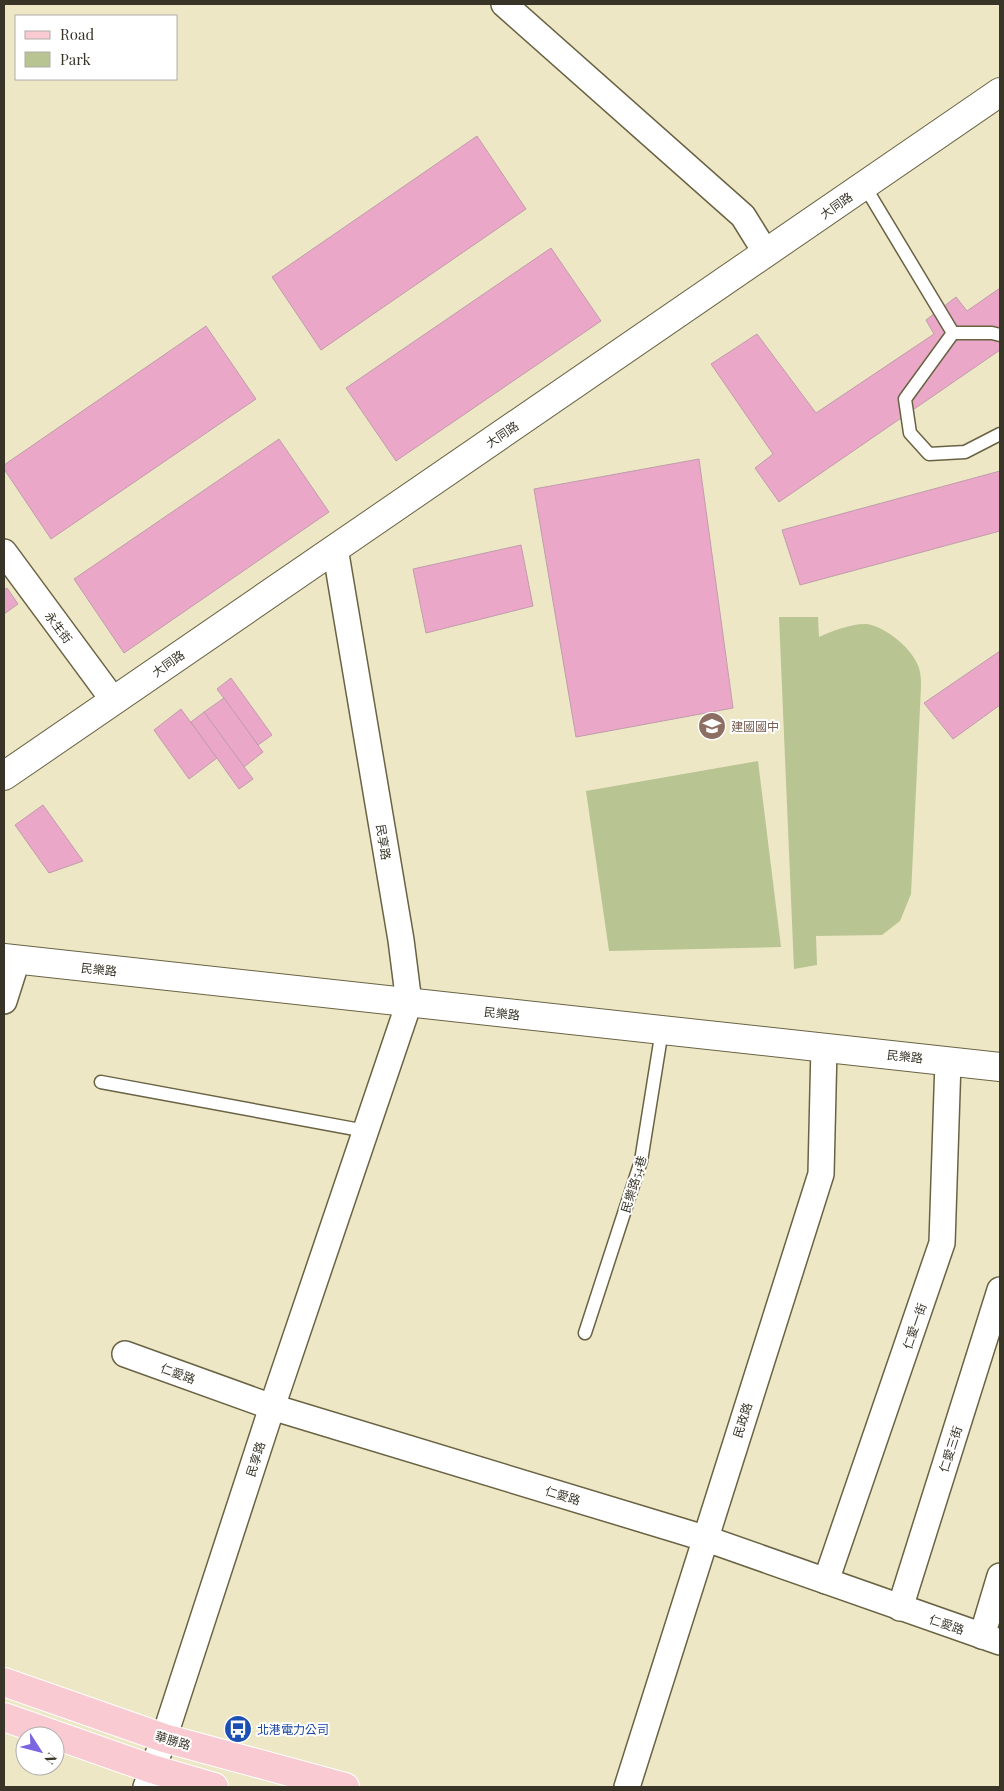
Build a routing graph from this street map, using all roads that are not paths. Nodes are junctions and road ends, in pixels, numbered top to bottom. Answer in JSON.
{"nodes":[{"id":1,"x":504,"y":4,"type":"edge"},
{"id":2,"x":1000,"y":92,"type":"edge"},
{"id":3,"x":864,"y":185,"type":"junction"},
{"id":4,"x":766,"y":253,"type":"junction"},
{"id":5,"x":953,"y":333,"type":"junction"},
{"id":6,"x":1000,"y":335,"type":"edge"},
{"id":7,"x":1000,"y":434,"type":"edge"},
{"id":8,"x":336,"y":548,"type":"junction"},
{"id":9,"x":4,"y":552,"type":"edge"},
{"id":10,"x":114,"y":700,"type":"junction"},
{"id":11,"x":4,"y":776,"type":"edge"},
{"id":12,"x":10,"y":959,"type":"edge"},
{"id":13,"x":4,"y":1001,"type":"edge"},
{"id":14,"x":409,"y":1003,"type":"junction"},
{"id":15,"x":662,"y":1030,"type":"junction"},
{"id":16,"x":824,"y":1047,"type":"junction"},
{"id":17,"x":948,"y":1061,"type":"junction"},
{"id":18,"x":1000,"y":1067,"type":"edge"},
{"id":19,"x":101,"y":1082,"type":"dead end"},
{"id":20,"x":366,"y":1131,"type":"junction"},
{"id":21,"x":1000,"y":1290,"type":"edge"},
{"id":22,"x":585,"y":1333,"type":"dead end"},
{"id":23,"x":125,"y":1354,"type":"dead end"},
{"id":24,"x":272,"y":1407,"type":"junction"},
{"id":25,"x":704,"y":1538,"type":"junction"},
{"id":26,"x":1000,"y":1576,"type":"edge"},
{"id":27,"x":826,"y":1581,"type":"junction"},
{"id":28,"x":900,"y":1608,"type":"junction"},
{"id":29,"x":991,"y":1639,"type":"edge"},
{"id":30,"x":4,"y":1682,"type":"edge"},
{"id":31,"x":4,"y":1718,"type":"edge"},
{"id":32,"x":164,"y":1738,"type":"junction"},
{"id":33,"x":149,"y":1778,"type":"edge"},
{"id":34,"x":214,"y":1787,"type":"edge"},
{"id":35,"x":345,"y":1787,"type":"edge"},
{"id":36,"x":627,"y":1787,"type":"edge"}],
"edges":[{"from":1,"to":4,"type":"street"},
{"from":2,"to":3,"type":"street","name":"大同路"},
{"from":3,"to":4,"type":"street","name":"大同路"},
{"from":3,"to":5,"type":"lane"},
{"from":4,"to":8,"type":"street","name":"大同路"},
{"from":5,"to":6,"type":"lane"},
{"from":5,"to":7,"type":"lane"},
{"from":8,"to":10,"type":"street","name":"大同路"},
{"from":8,"to":14,"type":"street","name":"民享路"},
{"from":9,"to":10,"type":"street","name":"永生街"},
{"from":10,"to":11,"type":"street","name":"大同路"},
{"from":12,"to":13,"type":"street"},
{"from":12,"to":14,"type":"street","name":"民樂路"},
{"from":14,"to":15,"type":"street","name":"民樂路"},
{"from":14,"to":20,"type":"street","name":"民享路"},
{"from":15,"to":16,"type":"street","name":"民樂路"},
{"from":15,"to":22,"type":"lane","name":"民樂路54巷"},
{"from":16,"to":17,"type":"street","name":"民樂路"},
{"from":16,"to":25,"type":"street","name":"民政路"},
{"from":17,"to":18,"type":"street","name":"民樂路"},
{"from":17,"to":27,"type":"street","name":"仁愛一街"},
{"from":19,"to":20,"type":"lane"},
{"from":20,"to":24,"type":"street","name":"民享路"},
{"from":21,"to":28,"type":"street","name":"仁愛三街"},
{"from":23,"to":24,"type":"street","name":"仁愛路"},
{"from":24,"to":25,"type":"street","name":"仁愛路"},
{"from":24,"to":32,"type":"street","name":"民享路"},
{"from":25,"to":27,"type":"street","name":"仁愛路"},
{"from":25,"to":36,"type":"street","name":"民政路"},
{"from":26,"to":29,"type":"street"},
{"from":27,"to":28,"type":"street","name":"仁愛路"},
{"from":28,"to":29,"type":"street","name":"仁愛路"},
{"from":30,"to":32,"type":"main road","name":"華勝路"},
{"from":31,"to":33,"type":"main road"},
{"from":32,"to":33,"type":"street","name":"民享路"},
{"from":32,"to":35,"type":"main road","name":"華勝路"},
{"from":33,"to":34,"type":"main road"}]}
